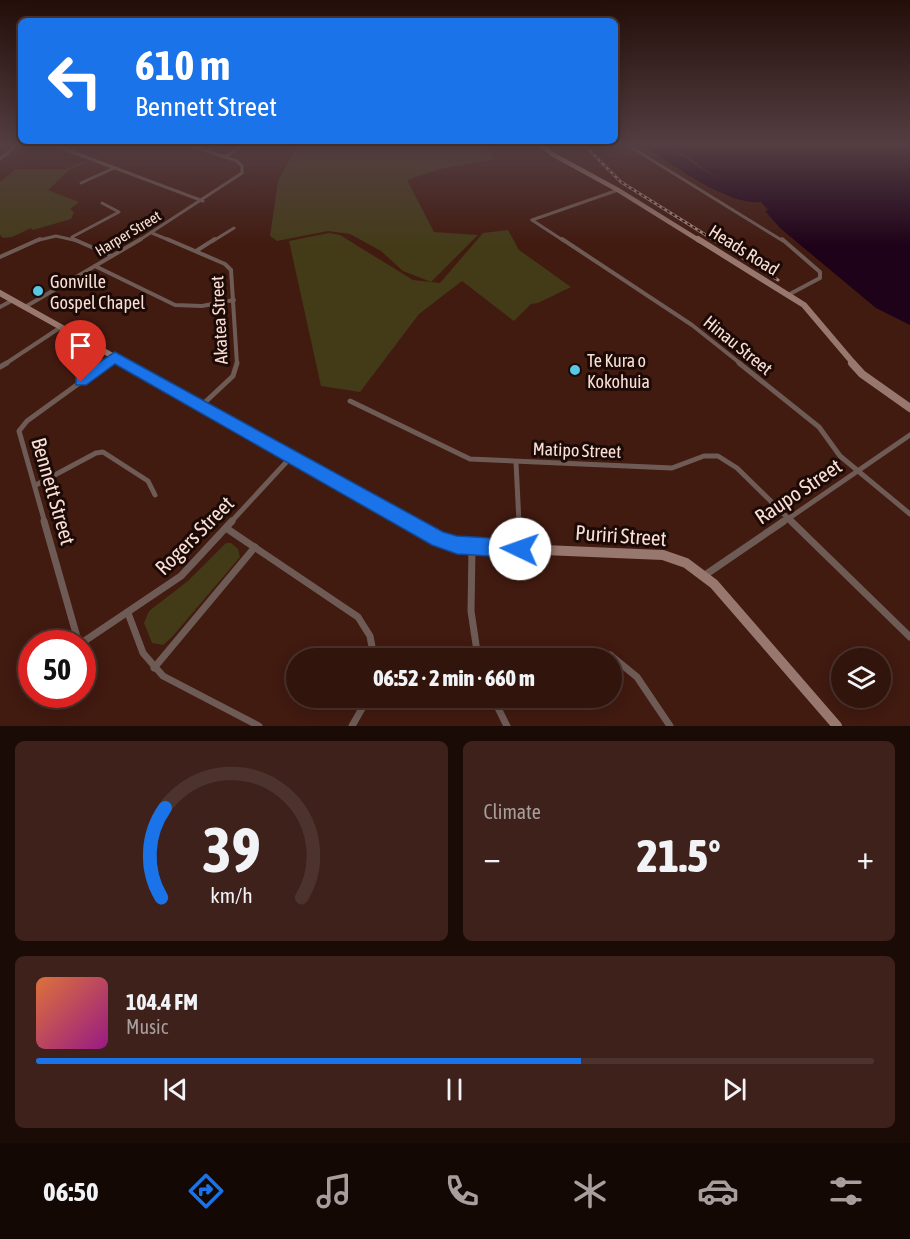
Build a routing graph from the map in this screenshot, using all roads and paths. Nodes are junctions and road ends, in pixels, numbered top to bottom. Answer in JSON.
{"nodes":[{"id":1,"x":92,"y":178,"type":"edge"},
{"id":2,"x":141,"y":178,"type":"edge"},
{"id":3,"x":235,"y":178,"type":"edge"},
{"id":4,"x":595,"y":178,"type":"edge"},
{"id":5,"x":679,"y":178,"type":"edge"},
{"id":6,"x":81,"y":183,"type":"dead end"},
{"id":7,"x":618,"y":190,"type":"junction"},
{"id":8,"x":203,"y":201,"type":"junction"},
{"id":9,"x":102,"y":204,"type":"dead end"},
{"id":10,"x":234,"y":228,"type":"dead end"},
{"id":11,"x":152,"y":233,"type":"junction"},
{"id":12,"x":72,"y":237,"type":"junction"},
{"id":13,"x":196,"y":251,"type":"junction"},
{"id":14,"x":112,"y":256,"type":"junction"},
{"id":15,"x":0,"y":257,"type":"edge"},
{"id":16,"x":95,"y":267,"type":"junction"},
{"id":17,"x":0,"y":292,"type":"edge"},
{"id":18,"x":788,"y":295,"type":"junction"},
{"id":19,"x":13,"y":300,"type":"junction"},
{"id":20,"x":234,"y":300,"type":"junction"},
{"id":21,"x":0,"y":307,"type":"edge"},
{"id":22,"x":25,"y":307,"type":"junction"},
{"id":23,"x":61,"y":327,"type":"junction"},
{"id":24,"x":115,"y":357,"type":"junction"},
{"id":25,"x":0,"y":368,"type":"edge"},
{"id":26,"x":350,"y":402,"type":"dead end"},
{"id":27,"x":201,"y":406,"type":"junction"},
{"id":28,"x":910,"y":408,"type":"edge"},
{"id":29,"x":910,"y":435,"type":"edge"},
{"id":30,"x":291,"y":457,"type":"junction"},
{"id":31,"x":516,"y":462,"type":"junction"},
{"id":32,"x":857,"y":471,"type":"junction"},
{"id":33,"x":36,"y":485,"type":"junction"},
{"id":34,"x":155,"y":495,"type":"dead end"},
{"id":35,"x":910,"y":514,"type":"edge"},
{"id":36,"x":788,"y":518,"type":"junction"},
{"id":37,"x":226,"y":528,"type":"junction"},
{"id":38,"x":472,"y":547,"type":"junction"},
{"id":39,"x":255,"y":548,"type":"junction"},
{"id":40,"x":520,"y":549,"type":"junction"},
{"id":41,"x":705,"y":575,"type":"junction"},
{"id":42,"x":128,"y":613,"type":"junction"},
{"id":43,"x":76,"y":630,"type":"edge"},
{"id":44,"x":96,"y":634,"type":"edge"},
{"id":45,"x":910,"y":637,"type":"edge"},
{"id":46,"x":372,"y":648,"type":"edge"},
{"id":47,"x":477,"y":648,"type":"edge"},
{"id":48,"x":622,"y":661,"type":"edge"},
{"id":49,"x":154,"y":668,"type":"junction"},
{"id":50,"x":362,"y":708,"type":"edge"},
{"id":51,"x":498,"y":708,"type":"edge"},
{"id":52,"x":259,"y":726,"type":"edge"},
{"id":53,"x":352,"y":726,"type":"edge"},
{"id":54,"x":507,"y":726,"type":"edge"},
{"id":55,"x":669,"y":726,"type":"edge"},
{"id":56,"x":837,"y":726,"type":"edge"}],
"edges":[{"from":1,"to":6,"type":"street"},
{"from":2,"to":8,"type":"street"},
{"from":3,"to":8,"type":"street","name":"Harper Street"},
{"from":4,"to":7,"type":"main road","name":"Heads Road"},
{"from":5,"to":18,"type":"street"},
{"from":7,"to":18,"type":"main road","name":"Heads Road"},
{"from":7,"to":32,"type":"street","name":"Hinau Street"},
{"from":8,"to":11,"type":"street","name":"Harper Street"},
{"from":9,"to":12,"type":"street"},
{"from":10,"to":13,"type":"street"},
{"from":11,"to":13,"type":"street","name":"Akatea Street"},
{"from":11,"to":14,"type":"street","name":"Harper Street"},
{"from":12,"to":14,"type":"street"},
{"from":12,"to":15,"type":"street"},
{"from":13,"to":20,"type":"street","name":"Akatea Street"},
{"from":14,"to":16,"type":"street","name":"Harper Street"},
{"from":16,"to":20,"type":"street"},
{"from":16,"to":22,"type":"street","name":"Harper Street"},
{"from":17,"to":19,"type":"main road","name":"Puriri Street"},
{"from":18,"to":28,"type":"main road","name":"Heads Road"},
{"from":19,"to":21,"type":"street"},
{"from":19,"to":22,"type":"main road","name":"Puriri Street"},
{"from":20,"to":27,"type":"street","name":"Akatea Street"},
{"from":22,"to":23,"type":"main road","name":"Puriri Street"},
{"from":23,"to":24,"type":"main road","name":"Puriri Street"},
{"from":23,"to":25,"type":"street"},
{"from":24,"to":27,"type":"main road","name":"Puriri Street"},
{"from":24,"to":33,"type":"street","name":"Bennett Street"},
{"from":26,"to":31,"type":"street","name":"Matipo Street"},
{"from":27,"to":30,"type":"main road","name":"Puriri Street"},
{"from":29,"to":32,"type":"street","name":"Raupo Street"},
{"from":30,"to":37,"type":"street","name":"Rogers Street"},
{"from":30,"to":38,"type":"main road","name":"Puriri Street"},
{"from":31,"to":36,"type":"street","name":"Matipo Street"},
{"from":31,"to":40,"type":"street"},
{"from":32,"to":35,"type":"street","name":"Hinau Street"},
{"from":32,"to":36,"type":"street","name":"Raupo Street"},
{"from":33,"to":34,"type":"street"},
{"from":33,"to":43,"type":"street","name":"Bennett Street"},
{"from":36,"to":41,"type":"street","name":"Raupo Street"},
{"from":36,"to":45,"type":"street"},
{"from":37,"to":39,"type":"street"},
{"from":37,"to":42,"type":"street","name":"Rogers Street"},
{"from":38,"to":40,"type":"main road","name":"Puriri Street"},
{"from":38,"to":47,"type":"street"},
{"from":39,"to":46,"type":"street"},
{"from":39,"to":49,"type":"street"},
{"from":40,"to":41,"type":"main road","name":"Puriri Street"},
{"from":41,"to":56,"type":"main road","name":"Puriri Street"},
{"from":42,"to":44,"type":"street","name":"Rogers Street"},
{"from":42,"to":49,"type":"street"},
{"from":48,"to":55,"type":"street"},
{"from":49,"to":52,"type":"street"},
{"from":50,"to":53,"type":"street"},
{"from":51,"to":54,"type":"street"}]}
